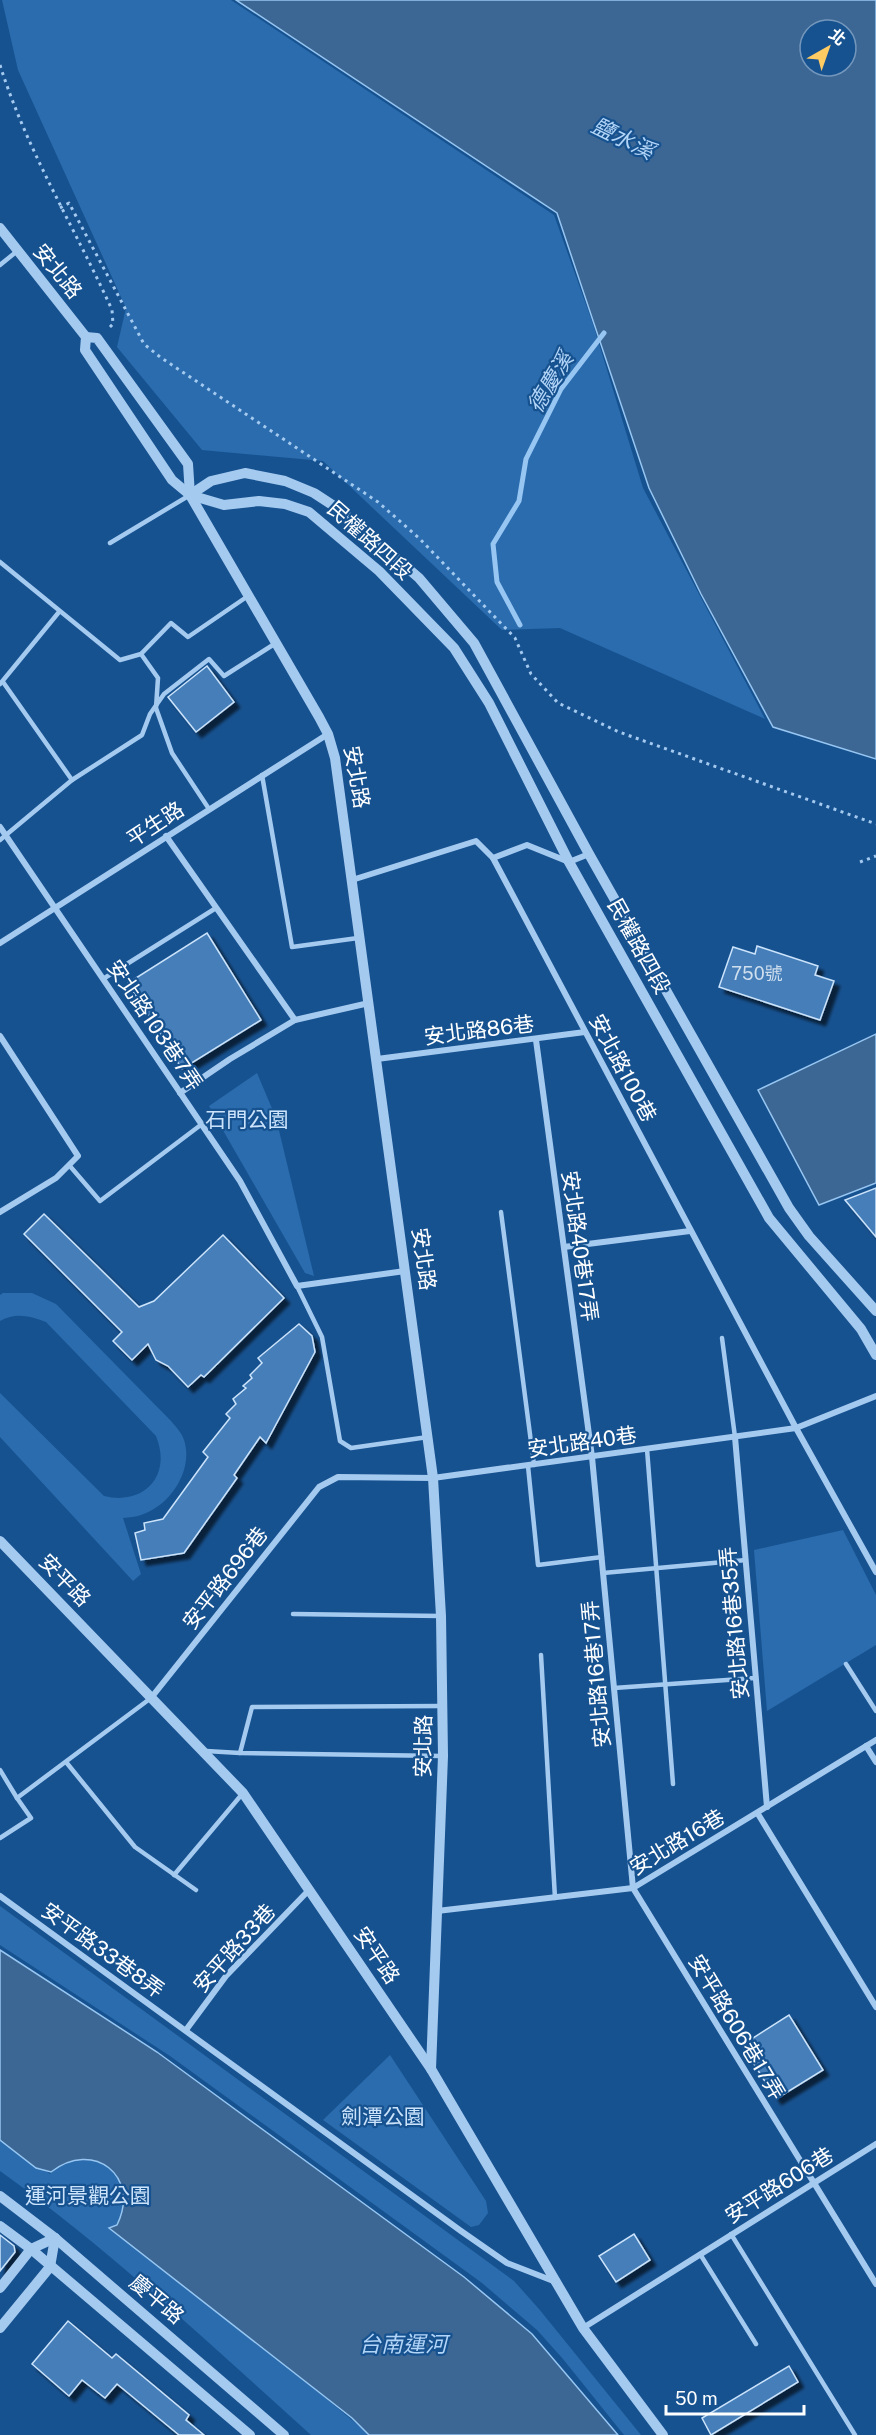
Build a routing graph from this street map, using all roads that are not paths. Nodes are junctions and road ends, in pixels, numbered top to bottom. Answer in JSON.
{"nodes":[{"id":1,"x":0,"y":228,"type":"edge"},
{"id":2,"x":17,"y":251,"type":"junction"},
{"id":3,"x":0,"y":266,"type":"edge"},
{"id":4,"x":91,"y":337,"type":"junction"},
{"id":5,"x":190,"y":495,"type":"junction"},
{"id":6,"x":110,"y":543,"type":"dead end"},
{"id":7,"x":0,"y":562,"type":"edge"},
{"id":8,"x":249,"y":596,"type":"junction"},
{"id":9,"x":59,"y":612,"type":"junction"},
{"id":10,"x":276,"y":643,"type":"junction"},
{"id":11,"x":141,"y":654,"type":"junction"},
{"id":12,"x":2,"y":683,"type":"edge"},
{"id":13,"x":156,"y":708,"type":"junction"},
{"id":14,"x":328,"y":734,"type":"junction"},
{"id":15,"x":262,"y":775,"type":"junction"},
{"id":16,"x":72,"y":780,"type":"junction"},
{"id":17,"x":209,"y":809,"type":"junction"},
{"id":18,"x":0,"y":827,"type":"edge"},
{"id":19,"x":166,"y":836,"type":"junction"},
{"id":20,"x":3,"y":838,"type":"edge"},
{"id":21,"x":589,"y":854,"type":"junction"},
{"id":22,"x":493,"y":858,"type":"junction"},
{"id":23,"x":569,"y":862,"type":"junction"},
{"id":24,"x":352,"y":880,"type":"junction"},
{"id":25,"x":216,"y":908,"type":"junction"},
{"id":26,"x":55,"y":909,"type":"junction"},
{"id":27,"x":361,"y":937,"type":"junction"},
{"id":28,"x":0,"y":943,"type":"edge"},
{"id":29,"x":103,"y":979,"type":"junction"},
{"id":30,"x":369,"y":1003,"type":"junction"},
{"id":31,"x":295,"y":1020,"type":"junction"},
{"id":32,"x":585,"y":1032,"type":"junction"},
{"id":33,"x":0,"y":1036,"type":"edge"},
{"id":34,"x":536,"y":1040,"type":"junction"},
{"id":35,"x":377,"y":1059,"type":"junction"},
{"id":36,"x":180,"y":1093,"type":"junction"},
{"id":37,"x":202,"y":1124,"type":"junction"},
{"id":38,"x":69,"y":1165,"type":"junction"},
{"id":39,"x":0,"y":1212,"type":"edge"},
{"id":40,"x":501,"y":1212,"type":"dead end"},
{"id":41,"x":690,"y":1231,"type":"junction"},
{"id":42,"x":564,"y":1248,"type":"junction"},
{"id":43,"x":406,"y":1271,"type":"junction"},
{"id":44,"x":297,"y":1286,"type":"junction"},
{"id":45,"x":876,"y":1311,"type":"edge"},
{"id":46,"x":722,"y":1338,"type":"dead end"},
{"id":47,"x":876,"y":1356,"type":"edge"},
{"id":48,"x":876,"y":1396,"type":"edge"},
{"id":49,"x":796,"y":1428,"type":"junction"},
{"id":50,"x":428,"y":1437,"type":"junction"},
{"id":51,"x":735,"y":1437,"type":"junction"},
{"id":52,"x":647,"y":1449,"type":"junction"},
{"id":53,"x":592,"y":1457,"type":"junction"},
{"id":54,"x":531,"y":1465,"type":"junction"},
{"id":55,"x":433,"y":1478,"type":"junction"},
{"id":56,"x":327,"y":1481,"type":"joint"},
{"id":57,"x":2,"y":1546,"type":"edge"},
{"id":58,"x":602,"y":1557,"type":"junction"},
{"id":59,"x":746,"y":1560,"type":"junction"},
{"id":60,"x":656,"y":1568,"type":"junction"},
{"id":61,"x":876,"y":1572,"type":"edge"},
{"id":62,"x":603,"y":1573,"type":"junction"},
{"id":63,"x":293,"y":1614,"type":"dead end"},
{"id":64,"x":441,"y":1616,"type":"junction"},
{"id":65,"x":541,"y":1655,"type":"dead end"},
{"id":66,"x":846,"y":1664,"type":"dead end"},
{"id":67,"x":755,"y":1678,"type":"junction"},
{"id":68,"x":665,"y":1685,"type":"junction"},
{"id":69,"x":614,"y":1688,"type":"junction"},
{"id":70,"x":151,"y":1698,"type":"junction"},
{"id":71,"x":443,"y":1706,"type":"junction"},
{"id":72,"x":876,"y":1711,"type":"edge"},
{"id":73,"x":876,"y":1740,"type":"edge"},
{"id":74,"x":866,"y":1746,"type":"junction"},
{"id":75,"x":202,"y":1751,"type":"junction"},
{"id":76,"x":240,"y":1754,"type":"junction"},
{"id":77,"x":443,"y":1756,"type":"junction"},
{"id":78,"x":66,"y":1762,"type":"junction"},
{"id":79,"x":876,"y":1762,"type":"edge"},
{"id":80,"x":0,"y":1770,"type":"edge"},
{"id":81,"x":673,"y":1784,"type":"dead end"},
{"id":82,"x":243,"y":1793,"type":"junction"},
{"id":83,"x":17,"y":1798,"type":"junction"},
{"id":84,"x":767,"y":1807,"type":"junction"},
{"id":85,"x":758,"y":1814,"type":"junction"},
{"id":86,"x":0,"y":1838,"type":"edge"},
{"id":87,"x":174,"y":1875,"type":"junction"},
{"id":88,"x":633,"y":1888,"type":"junction"},
{"id":89,"x":196,"y":1890,"type":"dead end"},
{"id":90,"x":309,"y":1890,"type":"junction"},
{"id":91,"x":0,"y":1896,"type":"edge"},
{"id":92,"x":555,"y":1898,"type":"junction"},
{"id":93,"x":437,"y":1911,"type":"junction"},
{"id":94,"x":876,"y":2007,"type":"edge"},
{"id":95,"x":186,"y":2030,"type":"junction"},
{"id":96,"x":431,"y":2069,"type":"junction"},
{"id":97,"x":876,"y":2144,"type":"edge"},
{"id":98,"x":813,"y":2184,"type":"junction"},
{"id":99,"x":0,"y":2196,"type":"edge"},
{"id":100,"x":0,"y":2226,"type":"edge"},
{"id":101,"x":731,"y":2234,"type":"junction"},
{"id":102,"x":55,"y":2238,"type":"junction"},
{"id":103,"x":31,"y":2249,"type":"junction"},
{"id":104,"x":700,"y":2254,"type":"junction"},
{"id":105,"x":50,"y":2267,"type":"junction"},
{"id":106,"x":556,"y":2282,"type":"junction"},
{"id":107,"x":876,"y":2284,"type":"edge"},
{"id":108,"x":0,"y":2288,"type":"edge"},
{"id":109,"x":0,"y":2328,"type":"edge"},
{"id":110,"x":583,"y":2328,"type":"junction"},
{"id":111,"x":756,"y":2344,"type":"dead end"},
{"id":112,"x":250,"y":2435,"type":"edge"},
{"id":113,"x":284,"y":2435,"type":"edge"},
{"id":114,"x":663,"y":2435,"type":"edge"},
{"id":115,"x":855,"y":2435,"type":"edge"}],
"edges":[{"from":1,"to":2,"type":"street","name":"安北路"},
{"from":2,"to":3,"type":"lane"},
{"from":2,"to":4,"type":"street","name":"安北路"},
{"from":4,"to":5,"type":"street","name":"安北路"},
{"from":4,"to":5,"type":"street","name":"安北路"},
{"from":5,"to":6,"type":"lane"},
{"from":5,"to":8,"type":"street","name":"安北路"},
{"from":5,"to":21,"type":"street","name":"民權路四段"},
{"from":5,"to":23,"type":"street","name":"民權路四段"},
{"from":7,"to":9,"type":"lane"},
{"from":8,"to":10,"type":"street","name":"安北路"},
{"from":8,"to":11,"type":"lane"},
{"from":9,"to":11,"type":"lane"},
{"from":9,"to":12,"type":"lane"},
{"from":10,"to":13,"type":"lane"},
{"from":10,"to":14,"type":"street","name":"安北路"},
{"from":11,"to":13,"type":"lane"},
{"from":12,"to":16,"type":"lane"},
{"from":13,"to":16,"type":"lane"},
{"from":13,"to":17,"type":"lane"},
{"from":14,"to":15,"type":"street","name":"平生路"},
{"from":14,"to":24,"type":"street","name":"安北路"},
{"from":15,"to":17,"type":"street","name":"平生路"},
{"from":15,"to":27,"type":"lane"},
{"from":16,"to":20,"type":"lane"},
{"from":17,"to":19,"type":"street","name":"平生路"},
{"from":18,"to":20,"type":"street","name":"安北路103巷7弄"},
{"from":19,"to":25,"type":"street"},
{"from":19,"to":26,"type":"street","name":"平生路"},
{"from":20,"to":26,"type":"street","name":"安北路103巷7弄"},
{"from":21,"to":23,"type":"street"},
{"from":21,"to":45,"type":"street","name":"民權路四段"},
{"from":22,"to":23,"type":"street"},
{"from":22,"to":24,"type":"street","name":"安北路100巷"},
{"from":22,"to":32,"type":"street","name":"安北路100巷"},
{"from":23,"to":47,"type":"street","name":"民權路四段"},
{"from":24,"to":27,"type":"street","name":"安北路"},
{"from":25,"to":29,"type":"lane"},
{"from":25,"to":31,"type":"street"},
{"from":26,"to":28,"type":"street","name":"平生路"},
{"from":26,"to":29,"type":"street","name":"安北路103巷7弄"},
{"from":27,"to":30,"type":"street","name":"安北路"},
{"from":29,"to":36,"type":"street","name":"安北路103巷7弄"},
{"from":30,"to":31,"type":"street"},
{"from":30,"to":35,"type":"street","name":"安北路"},
{"from":31,"to":36,"type":"street"},
{"from":32,"to":34,"type":"street","name":"安北路86巷"},
{"from":32,"to":41,"type":"street","name":"安北路100巷"},
{"from":33,"to":38,"type":"street"},
{"from":34,"to":35,"type":"street","name":"安北路86巷"},
{"from":34,"to":42,"type":"street","name":"安北路40巷17弄"},
{"from":35,"to":43,"type":"street","name":"安北路"},
{"from":36,"to":37,"type":"street","name":"安北路103巷7弄"},
{"from":37,"to":38,"type":"lane"},
{"from":37,"to":44,"type":"street","name":"安北路103巷7弄"},
{"from":38,"to":39,"type":"street"},
{"from":40,"to":54,"type":"lane"},
{"from":41,"to":42,"type":"street"},
{"from":41,"to":49,"type":"street","name":"安北路100巷"},
{"from":42,"to":53,"type":"street","name":"安北路40巷17弄"},
{"from":43,"to":44,"type":"street"},
{"from":43,"to":50,"type":"street","name":"安北路"},
{"from":44,"to":50,"type":"lane"},
{"from":46,"to":51,"type":"lane"},
{"from":48,"to":49,"type":"street","name":"安北路40巷"},
{"from":49,"to":51,"type":"street","name":"安北路40巷"},
{"from":49,"to":61,"type":"street","name":"安北路100巷"},
{"from":50,"to":55,"type":"street","name":"安北路"},
{"from":51,"to":52,"type":"street","name":"安北路40巷"},
{"from":51,"to":59,"type":"street","name":"安北路16巷35弄"},
{"from":52,"to":53,"type":"street","name":"安北路40巷"},
{"from":52,"to":60,"type":"lane"},
{"from":53,"to":54,"type":"street","name":"安北路40巷"},
{"from":53,"to":58,"type":"street","name":"安北路16巷17弄"},
{"from":54,"to":55,"type":"street","name":"安北路40巷"},
{"from":54,"to":58,"type":"lane"},
{"from":55,"to":56,"type":"street","name":"安北路40巷"},
{"from":55,"to":64,"type":"street","name":"安北路"},
{"from":56,"to":70,"type":"street","name":"安平路696巷"},
{"from":57,"to":70,"type":"street","name":"安平路"},
{"from":58,"to":62,"type":"street","name":"安北路16巷17弄"},
{"from":59,"to":60,"type":"lane"},
{"from":59,"to":67,"type":"street","name":"安北路16巷35弄"},
{"from":60,"to":62,"type":"lane"},
{"from":60,"to":68,"type":"lane"},
{"from":62,"to":69,"type":"street","name":"安北路16巷17弄"},
{"from":63,"to":64,"type":"lane"},
{"from":64,"to":71,"type":"street","name":"安北路"},
{"from":65,"to":92,"type":"lane"},
{"from":66,"to":72,"type":"lane"},
{"from":67,"to":68,"type":"lane"},
{"from":67,"to":84,"type":"street","name":"安北路16巷35弄"},
{"from":68,"to":69,"type":"lane"},
{"from":68,"to":81,"type":"lane"},
{"from":69,"to":88,"type":"street","name":"安北路16巷17弄"},
{"from":70,"to":75,"type":"street","name":"安平路"},
{"from":70,"to":78,"type":"lane"},
{"from":71,"to":76,"type":"lane"},
{"from":71,"to":77,"type":"street","name":"安北路"},
{"from":73,"to":74,"type":"street","name":"安北路16巷"},
{"from":74,"to":79,"type":"street"},
{"from":74,"to":84,"type":"street","name":"安北路16巷"},
{"from":75,"to":76,"type":"lane"},
{"from":75,"to":82,"type":"street","name":"安平路"},
{"from":76,"to":77,"type":"lane"},
{"from":77,"to":93,"type":"street","name":"安北路"},
{"from":78,"to":83,"type":"lane"},
{"from":78,"to":87,"type":"lane"},
{"from":80,"to":83,"type":"lane"},
{"from":82,"to":87,"type":"lane"},
{"from":82,"to":90,"type":"street","name":"安平路"},
{"from":83,"to":86,"type":"lane"},
{"from":84,"to":85,"type":"street","name":"安北路16巷"},
{"from":85,"to":88,"type":"street","name":"安北路16巷"},
{"from":85,"to":94,"type":"street"},
{"from":87,"to":89,"type":"lane"},
{"from":88,"to":92,"type":"street","name":"安北路16巷"},
{"from":88,"to":98,"type":"street","name":"安平路606巷17弄"},
{"from":90,"to":95,"type":"street","name":"安平路33巷"},
{"from":90,"to":96,"type":"street","name":"安平路"},
{"from":91,"to":95,"type":"street","name":"安平路33巷8弄"},
{"from":92,"to":93,"type":"street","name":"安北路16巷"},
{"from":93,"to":96,"type":"street","name":"安北路"},
{"from":95,"to":106,"type":"street","name":"安平路33巷8弄"},
{"from":96,"to":106,"type":"street","name":"安平路"},
{"from":97,"to":98,"type":"street","name":"安平路606巷"},
{"from":98,"to":101,"type":"street","name":"安平路606巷"},
{"from":98,"to":107,"type":"street","name":"安平路606巷17弄"},
{"from":99,"to":102,"type":"street","name":"慶平路"},
{"from":100,"to":103,"type":"street","name":"慶平路"},
{"from":101,"to":104,"type":"street","name":"安平路606巷"},
{"from":101,"to":115,"type":"lane"},
{"from":102,"to":103,"type":"street"},
{"from":102,"to":105,"type":"street"},
{"from":102,"to":113,"type":"street","name":"慶平路"},
{"from":103,"to":105,"type":"street","name":"慶平路"},
{"from":103,"to":108,"type":"street"},
{"from":104,"to":110,"type":"street","name":"安平路606巷"},
{"from":104,"to":111,"type":"lane"},
{"from":105,"to":109,"type":"street"},
{"from":105,"to":112,"type":"street","name":"慶平路"},
{"from":106,"to":110,"type":"street","name":"安平路"},
{"from":110,"to":114,"type":"street","name":"安平路"}]}
